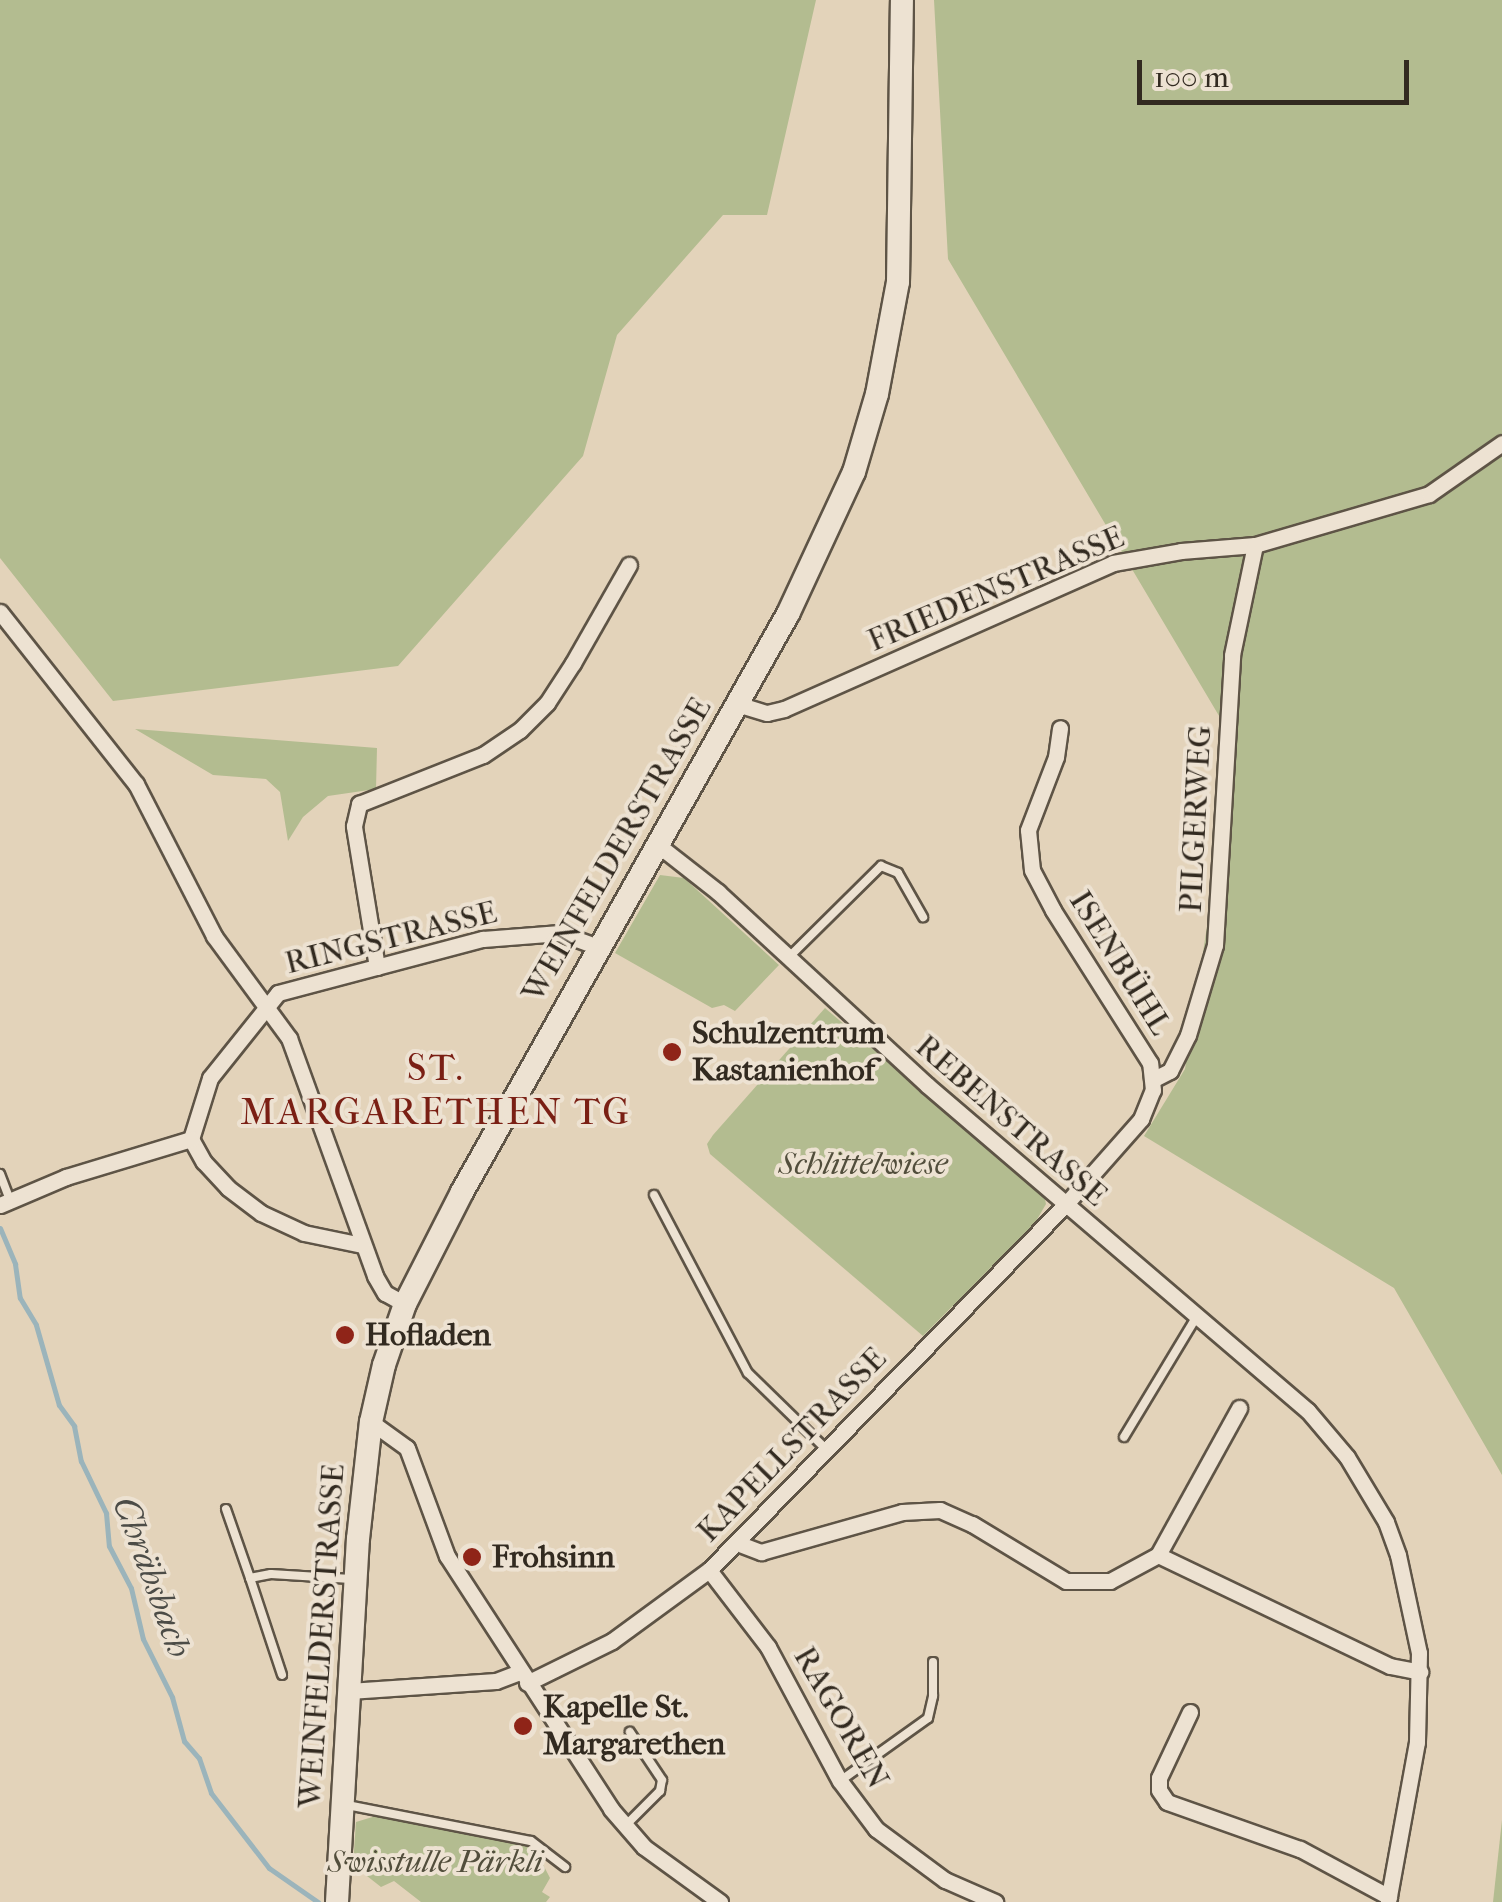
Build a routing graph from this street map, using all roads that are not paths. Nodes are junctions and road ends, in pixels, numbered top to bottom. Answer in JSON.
{"nodes":[{"id":1,"x":902,"y":0,"type":"edge"},
{"id":2,"x":1502,"y":443,"type":"edge"},
{"id":3,"x":1255,"y":545,"type":"junction"},
{"id":4,"x":629,"y":566,"type":"dead end"},
{"id":5,"x":0,"y":612,"type":"edge"},
{"id":6,"x":737,"y":704,"type":"junction"},
{"id":7,"x":1060,"y":728,"type":"dead end"},
{"id":8,"x":658,"y":845,"type":"junction"},
{"id":9,"x":924,"y":917,"type":"dead end"},
{"id":10,"x":598,"y":948,"type":"junction"},
{"id":11,"x":787,"y":959,"type":"junction"},
{"id":12,"x":376,"y":967,"type":"junction"},
{"id":13,"x":266,"y":1005,"type":"junction"},
{"id":14,"x":1154,"y":1079,"type":"junction"},
{"id":15,"x":191,"y":1139,"type":"junction"},
{"id":16,"x":0,"y":1174,"type":"edge"},
{"id":17,"x":654,"y":1195,"type":"dead end"},
{"id":18,"x":5,"y":1202,"type":"edge"},
{"id":19,"x":1066,"y":1205,"type":"junction"},
{"id":20,"x":362,"y":1246,"type":"junction"},
{"id":21,"x":405,"y":1304,"type":"junction"},
{"id":22,"x":1197,"y":1316,"type":"junction"},
{"id":23,"x":1240,"y":1408,"type":"dead end"},
{"id":24,"x":371,"y":1422,"type":"junction"},
{"id":25,"x":1124,"y":1438,"type":"dead end"},
{"id":26,"x":826,"y":1449,"type":"junction"},
{"id":27,"x":226,"y":1509,"type":"dead end"},
{"id":28,"x":737,"y":1544,"type":"junction"},
{"id":29,"x":1158,"y":1555,"type":"junction"},
{"id":30,"x":709,"y":1570,"type":"junction"},
{"id":31,"x":250,"y":1578,"type":"junction"},
{"id":32,"x":356,"y":1579,"type":"junction"},
{"id":33,"x":933,"y":1662,"type":"dead end"},
{"id":34,"x":1420,"y":1672,"type":"junction"},
{"id":35,"x":282,"y":1675,"type":"dead end"},
{"id":36,"x":523,"y":1678,"type":"junction"},
{"id":37,"x":349,"y":1692,"type":"junction"},
{"id":38,"x":1190,"y":1712,"type":"dead end"},
{"id":39,"x":630,"y":1732,"type":"dead end"},
{"id":40,"x":840,"y":1781,"type":"junction"},
{"id":41,"x":342,"y":1804,"type":"junction"},
{"id":42,"x":624,"y":1827,"type":"junction"},
{"id":43,"x":565,"y":1867,"type":"dead end"},
{"id":44,"x":1388,"y":1899,"type":"edge"},
{"id":45,"x":337,"y":1902,"type":"edge"},
{"id":46,"x":720,"y":1902,"type":"edge"},
{"id":47,"x":995,"y":1902,"type":"edge"}],
"edges":[{"from":1,"to":6,"type":"main road","name":"WEINFELDERSTRASSE"},
{"from":2,"to":3,"type":"street","name":"FRIEDENSTRASSE"},
{"from":3,"to":6,"type":"street","name":"FRIEDENSTRASSE"},
{"from":3,"to":14,"type":"street","name":"PILGERWEG"},
{"from":4,"to":12,"type":"street"},
{"from":5,"to":13,"type":"street"},
{"from":6,"to":8,"type":"main road","name":"WEINFELDERSTRASSE"},
{"from":7,"to":14,"type":"street","name":"ISENBÜHL"},
{"from":8,"to":10,"type":"main road","name":"WEINFELDERSTRASSE"},
{"from":8,"to":11,"type":"street","name":"REBENSTRASSE"},
{"from":9,"to":11,"type":"lane"},
{"from":10,"to":12,"type":"street","name":"RINGSTRASSE"},
{"from":10,"to":21,"type":"main road","name":"WEINFELDERSTRASSE"},
{"from":11,"to":19,"type":"street","name":"REBENSTRASSE"},
{"from":12,"to":13,"type":"street","name":"RINGSTRASSE"},
{"from":13,"to":15,"type":"street","name":"RINGSTRASSE"},
{"from":13,"to":20,"type":"street"},
{"from":14,"to":19,"type":"street","name":"ISENBÜHL"},
{"from":15,"to":18,"type":"street"},
{"from":15,"to":20,"type":"street"},
{"from":16,"to":18,"type":"lane"},
{"from":17,"to":26,"type":"lane"},
{"from":19,"to":22,"type":"street","name":"REBENSTRASSE"},
{"from":19,"to":26,"type":"street","name":"KAPELLSTRASSE"},
{"from":20,"to":21,"type":"street"},
{"from":21,"to":24,"type":"main road","name":"WEINFELDERSTRASSE"},
{"from":22,"to":25,"type":"lane"},
{"from":22,"to":34,"type":"street","name":"REBENSTRASSE"},
{"from":23,"to":29,"type":"street"},
{"from":24,"to":32,"type":"main road","name":"WEINFELDERSTRASSE"},
{"from":24,"to":36,"type":"street"},
{"from":26,"to":28,"type":"street","name":"KAPELLSTRASSE"},
{"from":27,"to":31,"type":"lane"},
{"from":28,"to":29,"type":"street"},
{"from":28,"to":30,"type":"street","name":"KAPELLSTRASSE"},
{"from":29,"to":34,"type":"street"},
{"from":30,"to":36,"type":"street","name":"KAPELLSTRASSE"},
{"from":30,"to":40,"type":"street","name":"RAGOREN"},
{"from":31,"to":32,"type":"lane"},
{"from":31,"to":35,"type":"lane"},
{"from":32,"to":37,"type":"main road","name":"WEINFELDERSTRASSE"},
{"from":33,"to":40,"type":"lane"},
{"from":34,"to":44,"type":"street","name":"REBENSTRASSE"},
{"from":36,"to":37,"type":"street","name":"KAPELLSTRASSE"},
{"from":36,"to":42,"type":"street"},
{"from":37,"to":41,"type":"main road","name":"WEINFELDERSTRASSE"},
{"from":38,"to":44,"type":"street"},
{"from":39,"to":42,"type":"lane"},
{"from":40,"to":47,"type":"street","name":"RAGOREN"},
{"from":41,"to":43,"type":"lane"},
{"from":41,"to":45,"type":"main road","name":"WEINFELDERSTRASSE"},
{"from":42,"to":46,"type":"street"}]}
